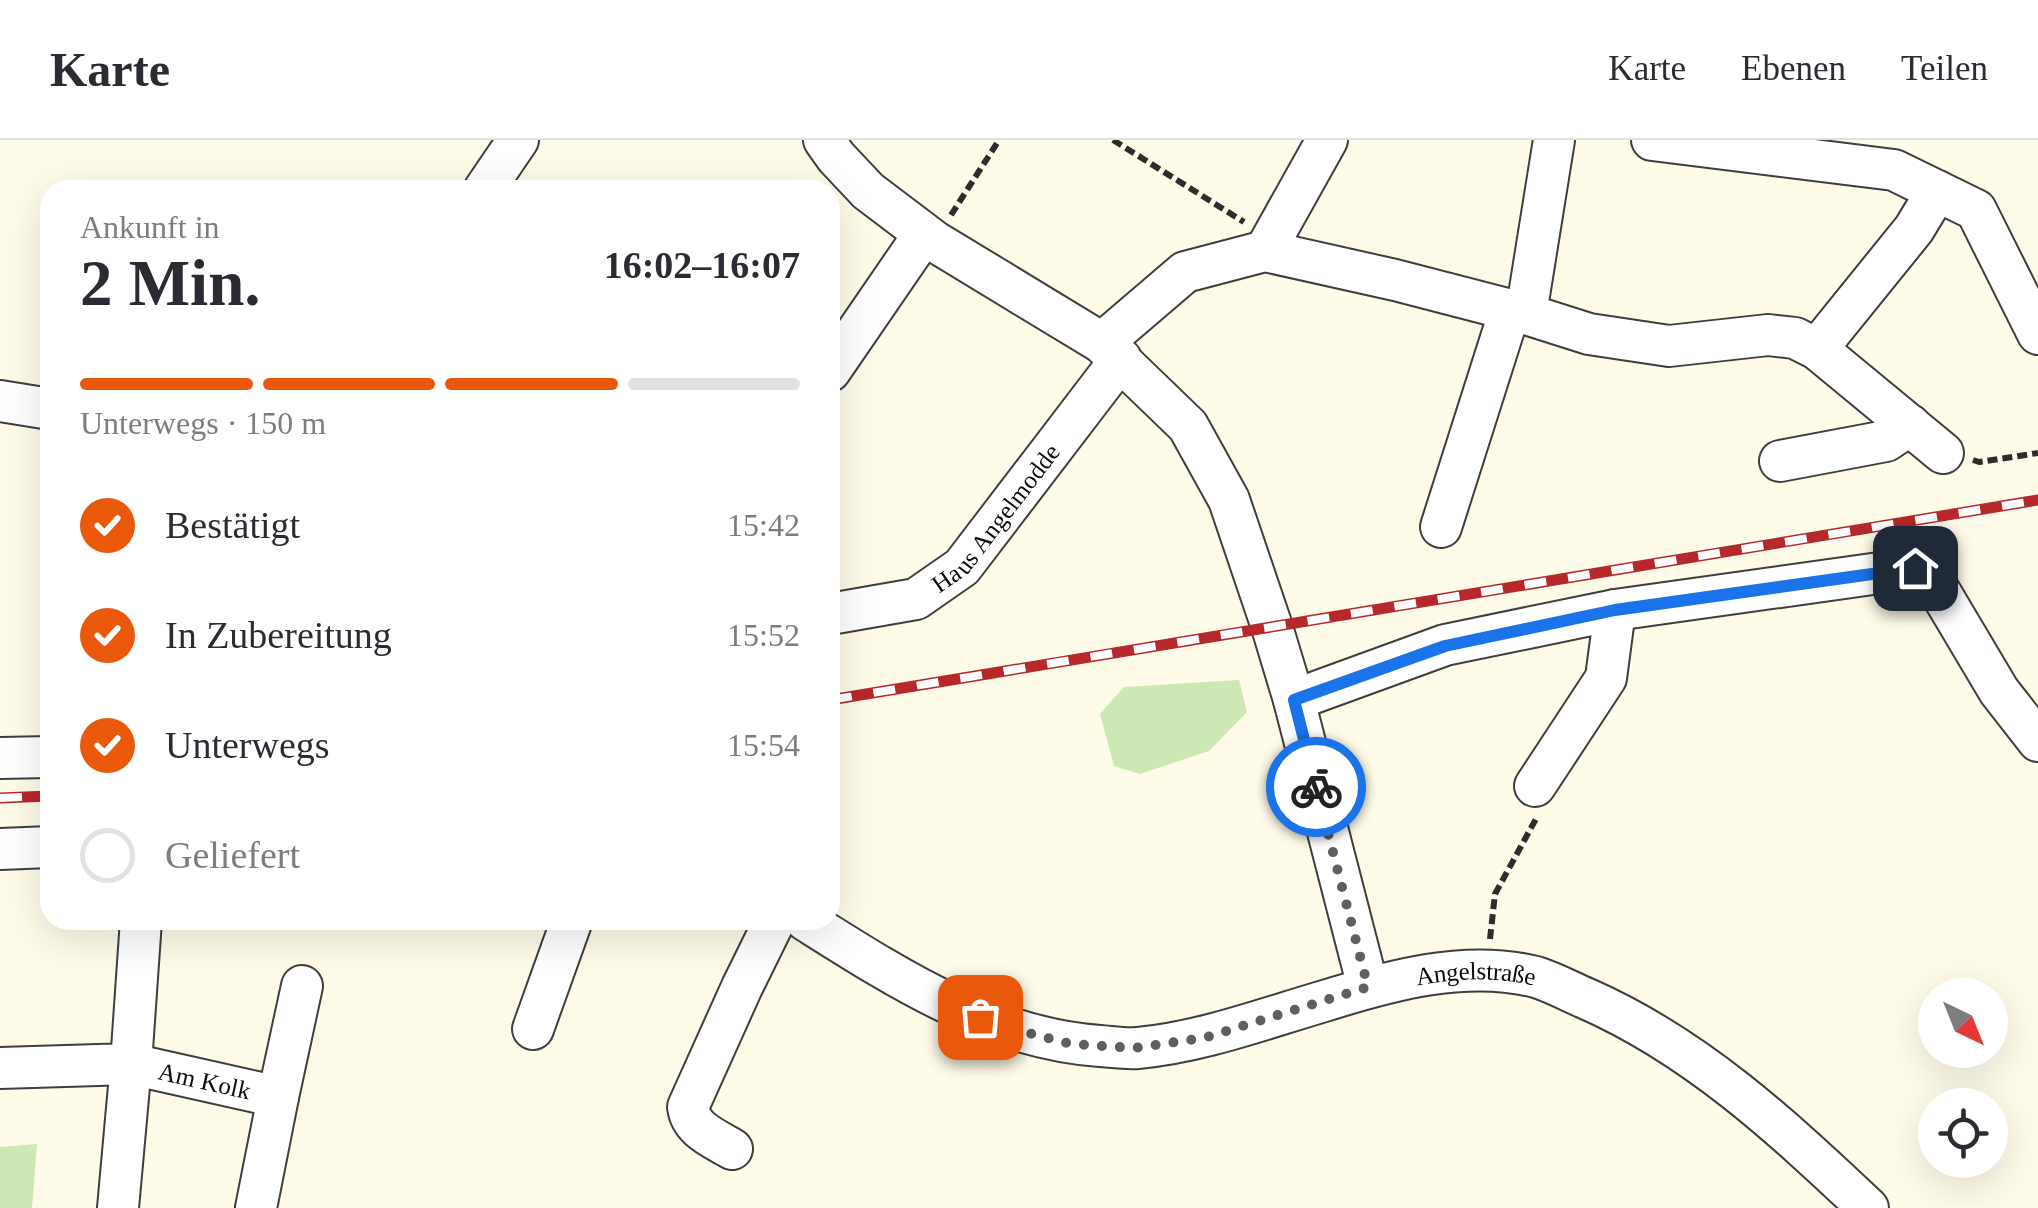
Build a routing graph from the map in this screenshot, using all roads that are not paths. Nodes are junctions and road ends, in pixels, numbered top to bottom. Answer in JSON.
{"nodes":[{"id":1,"x":518,"y":140,"type":"edge"},
{"id":2,"x":824,"y":140,"type":"edge"},
{"id":3,"x":1327,"y":140,"type":"edge"},
{"id":4,"x":1554,"y":140,"type":"edge"},
{"id":5,"x":1652,"y":140,"type":"edge"},
{"id":6,"x":491,"y":180,"type":"edge"},
{"id":7,"x":1937,"y":191,"type":"junction"},
{"id":8,"x":929,"y":237,"type":"junction"},
{"id":9,"x":1265,"y":251,"type":"junction"},
{"id":10,"x":1518,"y":312,"type":"junction"},
{"id":11,"x":2038,"y":334,"type":"edge"},
{"id":12,"x":1817,"y":349,"type":"junction"},
{"id":13,"x":1112,"y":351,"type":"junction"},
{"id":14,"x":840,"y":357,"type":"edge"},
{"id":15,"x":0,"y":401,"type":"edge"},
{"id":16,"x":40,"y":407,"type":"edge"},
{"id":17,"x":1910,"y":426,"type":"junction"},
{"id":18,"x":1943,"y":453,"type":"road end"},
{"id":19,"x":1780,"y":461,"type":"dead end"},
{"id":20,"x":1440,"y":527,"type":"dead end"},
{"id":21,"x":1615,"y":610,"type":"junction"},
{"id":22,"x":840,"y":612,"type":"edge"},
{"id":23,"x":1294,"y":700,"type":"junction"},
{"id":24,"x":2038,"y":741,"type":"edge"},
{"id":25,"x":40,"y":756,"type":"edge"},
{"id":26,"x":0,"y":758,"type":"edge"},
{"id":27,"x":1535,"y":786,"type":"road end"},
{"id":28,"x":40,"y":847,"type":"edge"},
{"id":29,"x":0,"y":849,"type":"edge"},
{"id":30,"x":140,"y":930,"type":"edge"},
{"id":31,"x":568,"y":930,"type":"edge"},
{"id":32,"x":770,"y":930,"type":"edge"},
{"id":33,"x":821,"y":930,"type":"edge"},
{"id":34,"x":302,"y":986,"type":"dead end"},
{"id":35,"x":1368,"y":987,"type":"junction"},
{"id":36,"x":533,"y":1028,"type":"dead end"},
{"id":37,"x":131,"y":1064,"type":"junction"},
{"id":38,"x":0,"y":1068,"type":"edge"},
{"id":39,"x":278,"y":1096,"type":"junction"},
{"id":40,"x":732,"y":1149,"type":"dead end"},
{"id":41,"x":118,"y":1208,"type":"edge"},
{"id":42,"x":256,"y":1208,"type":"edge"},
{"id":43,"x":1868,"y":1208,"type":"edge"}],
"edges":[{"from":1,"to":6,"type":"street"},
{"from":2,"to":8,"type":"street"},
{"from":3,"to":9,"type":"street"},
{"from":4,"to":10,"type":"street"},
{"from":5,"to":7,"type":"street"},
{"from":7,"to":11,"type":"street"},
{"from":7,"to":12,"type":"street"},
{"from":8,"to":13,"type":"street"},
{"from":8,"to":14,"type":"street"},
{"from":9,"to":10,"type":"street","name":"Haus Angelmodde"},
{"from":9,"to":13,"type":"street","name":"Haus Angelmodde"},
{"from":10,"to":12,"type":"street","name":"Haus Angelmodde"},
{"from":10,"to":20,"type":"street"},
{"from":12,"to":17,"type":"street","name":"Haus Angelmodde"},
{"from":13,"to":22,"type":"street","name":"Haus Angelmodde"},
{"from":13,"to":23,"type":"street"},
{"from":15,"to":16,"type":"street"},
{"from":17,"to":18,"type":"street","name":"Haus Angelmodde"},
{"from":17,"to":19,"type":"street"},
{"from":21,"to":23,"type":"street"},
{"from":21,"to":24,"type":"street"},
{"from":21,"to":27,"type":"street"},
{"from":23,"to":35,"type":"street"},
{"from":25,"to":26,"type":"street"},
{"from":28,"to":29,"type":"street"},
{"from":30,"to":37,"type":"street","name":"Am Kolk"},
{"from":31,"to":36,"type":"street"},
{"from":32,"to":40,"type":"street"},
{"from":33,"to":35,"type":"street","name":"Angelstraße"},
{"from":34,"to":39,"type":"street","name":"Am Kolk"},
{"from":35,"to":43,"type":"street","name":"Angelstraße"},
{"from":37,"to":38,"type":"street","name":"Am Kolk"},
{"from":37,"to":39,"type":"street","name":"Am Kolk"},
{"from":37,"to":41,"type":"street","name":"Am Kolk"},
{"from":39,"to":42,"type":"street","name":"Am Kolk"}]}
